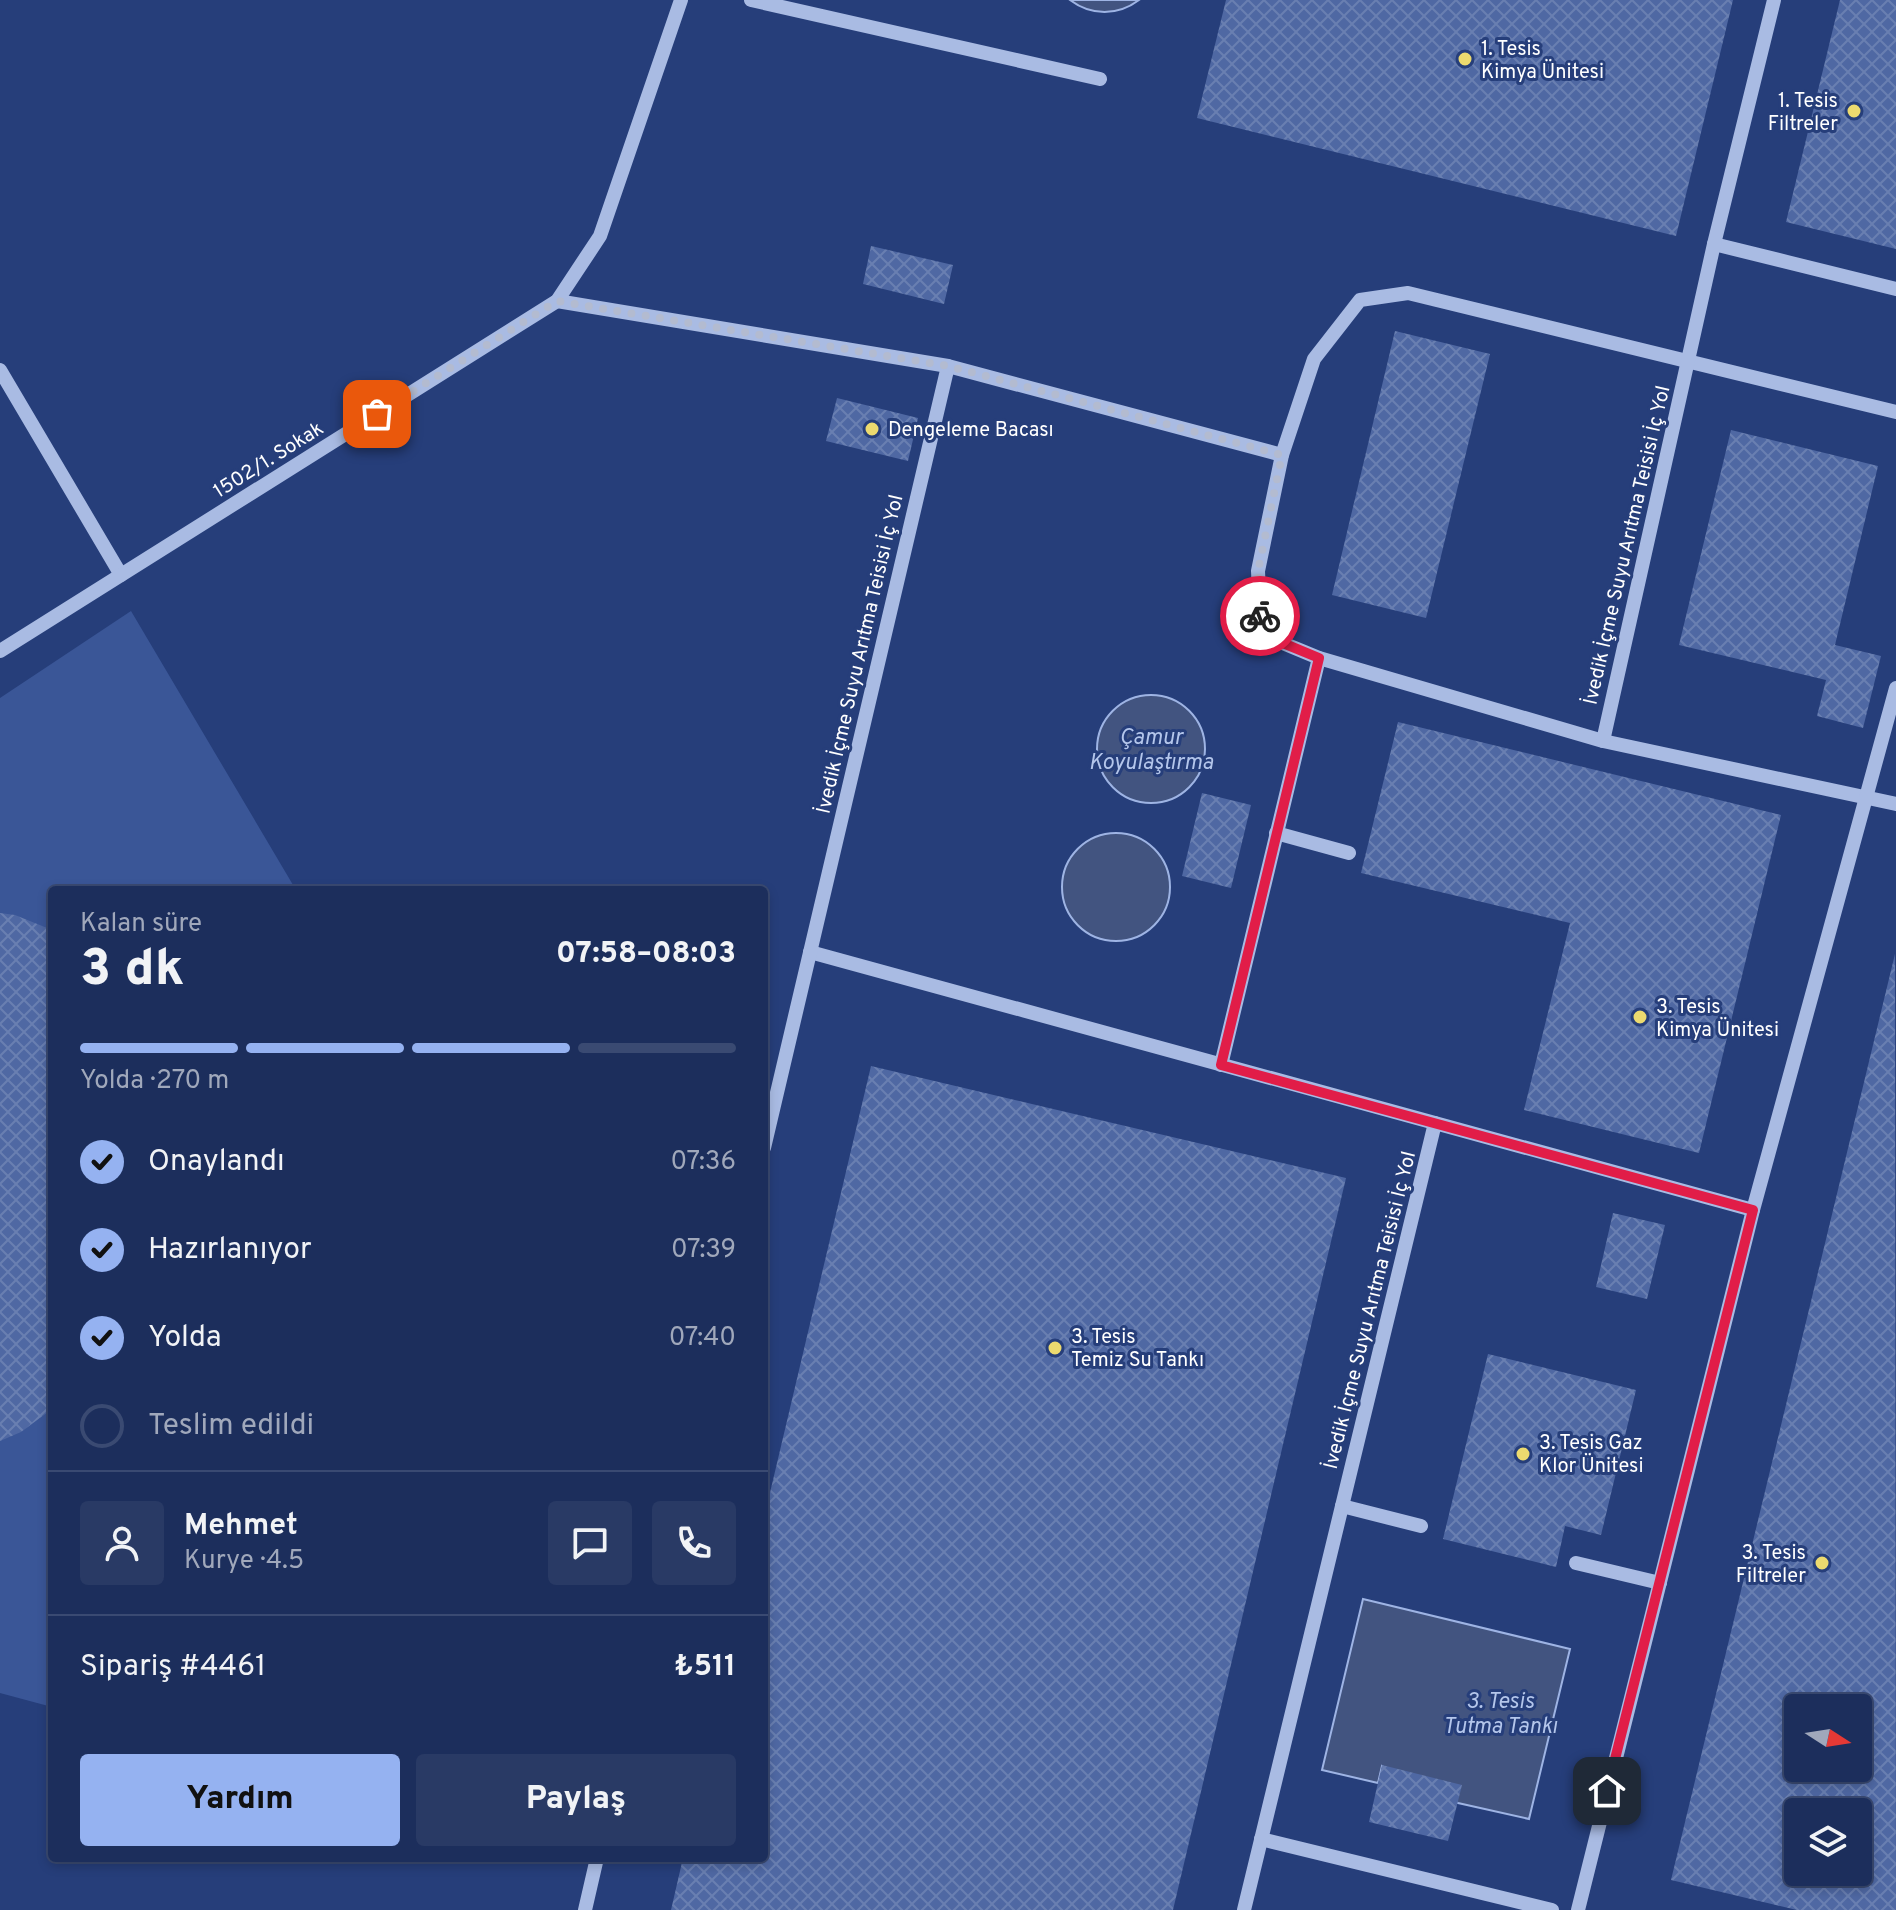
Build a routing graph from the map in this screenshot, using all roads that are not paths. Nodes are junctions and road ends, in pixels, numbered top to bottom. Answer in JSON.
{"nodes":[{"id":1,"x":681,"y":0,"type":"edge"},
{"id":2,"x":751,"y":0,"type":"edge"},
{"id":3,"x":1774,"y":0,"type":"edge"},
{"id":4,"x":1100,"y":79,"type":"dead end"},
{"id":5,"x":1714,"y":244,"type":"junction"},
{"id":6,"x":1896,"y":289,"type":"edge"},
{"id":7,"x":557,"y":301,"type":"junction"},
{"id":8,"x":1688,"y":359,"type":"junction"},
{"id":9,"x":948,"y":366,"type":"junction"},
{"id":10,"x":0,"y":370,"type":"edge"},
{"id":11,"x":1896,"y":412,"type":"edge"},
{"id":12,"x":1282,"y":455,"type":"junction"},
{"id":13,"x":121,"y":575,"type":"junction"},
{"id":14,"x":0,"y":651,"type":"edge"},
{"id":15,"x":1319,"y":658,"type":"junction"},
{"id":16,"x":1896,"y":688,"type":"edge"},
{"id":17,"x":1603,"y":741,"type":"junction"},
{"id":18,"x":1868,"y":798,"type":"junction"},
{"id":19,"x":1896,"y":804,"type":"edge"},
{"id":20,"x":1276,"y":833,"type":"junction"},
{"id":21,"x":1349,"y":853,"type":"dead end"},
{"id":22,"x":810,"y":952,"type":"junction"},
{"id":23,"x":1221,"y":1065,"type":"junction"},
{"id":24,"x":1435,"y":1123,"type":"junction"},
{"id":25,"x":768,"y":1131,"type":"edge"},
{"id":26,"x":1753,"y":1210,"type":"junction"},
{"id":27,"x":1342,"y":1506,"type":"junction"},
{"id":28,"x":1421,"y":1526,"type":"dead end"},
{"id":29,"x":1576,"y":1563,"type":"dead end"},
{"id":30,"x":1660,"y":1583,"type":"junction"},
{"id":31,"x":1261,"y":1839,"type":"junction"},
{"id":32,"x":596,"y":1862,"type":"edge"},
{"id":33,"x":585,"y":1910,"type":"edge"},
{"id":34,"x":1244,"y":1910,"type":"edge"},
{"id":35,"x":1552,"y":1910,"type":"edge"},
{"id":36,"x":1578,"y":1910,"type":"edge"}],
"edges":[{"from":1,"to":7,"type":"lane"},
{"from":2,"to":4,"type":"lane"},
{"from":3,"to":5,"type":"lane","name":"İvedik İçme Suyu Arıtma Teisisi İç Yol"},
{"from":5,"to":6,"type":"lane"},
{"from":5,"to":8,"type":"lane","name":"İvedik İçme Suyu Arıtma Teisisi İç Yol"},
{"from":7,"to":9,"type":"lane"},
{"from":7,"to":13,"type":"lane","name":"1502/1. Sokak"},
{"from":8,"to":11,"type":"lane","name":"İvedik İçme Suyu Arıtma Teisisi İç Yol"},
{"from":8,"to":12,"type":"lane","name":"İvedik İçme Suyu Arıtma Teisisi İç Yol"},
{"from":8,"to":17,"type":"lane","name":"İvedik İçme Suyu Arıtma Teisisi İç Yol"},
{"from":9,"to":12,"type":"lane"},
{"from":9,"to":22,"type":"lane","name":"İvedik İçme Suyu Arıtma Teisisi İç Yol"},
{"from":10,"to":13,"type":"lane"},
{"from":12,"to":15,"type":"lane","name":"İvedik İçme Suyu Arıtma Teisisi İç Yol"},
{"from":13,"to":14,"type":"lane","name":"1502/1. Sokak"},
{"from":15,"to":17,"type":"lane","name":"İvedik İçme Suyu Arıtma Teisisi İç Yol"},
{"from":15,"to":20,"type":"lane"},
{"from":16,"to":18,"type":"lane"},
{"from":17,"to":18,"type":"lane","name":"İvedik İçme Suyu Arıtma Teisisi İç Yol"},
{"from":18,"to":19,"type":"lane","name":"İvedik İçme Suyu Arıtma Teisisi İç Yol"},
{"from":18,"to":26,"type":"lane"},
{"from":20,"to":21,"type":"lane"},
{"from":20,"to":23,"type":"lane"},
{"from":22,"to":23,"type":"lane"},
{"from":22,"to":25,"type":"lane","name":"İvedik İçme Suyu Arıtma Teisisi İç Yol"},
{"from":23,"to":24,"type":"lane"},
{"from":24,"to":26,"type":"lane"},
{"from":24,"to":27,"type":"lane","name":"İvedik İçme Suyu Arıtma Teisisi İç Yol"},
{"from":26,"to":30,"type":"lane"},
{"from":27,"to":28,"type":"lane"},
{"from":27,"to":31,"type":"lane","name":"İvedik İçme Suyu Arıtma Teisisi İç Yol"},
{"from":29,"to":30,"type":"lane"},
{"from":30,"to":36,"type":"lane"},
{"from":31,"to":34,"type":"lane","name":"İvedik İçme Suyu Arıtma Teisisi İç Yol"},
{"from":31,"to":35,"type":"lane"},
{"from":32,"to":33,"type":"lane"}]}
